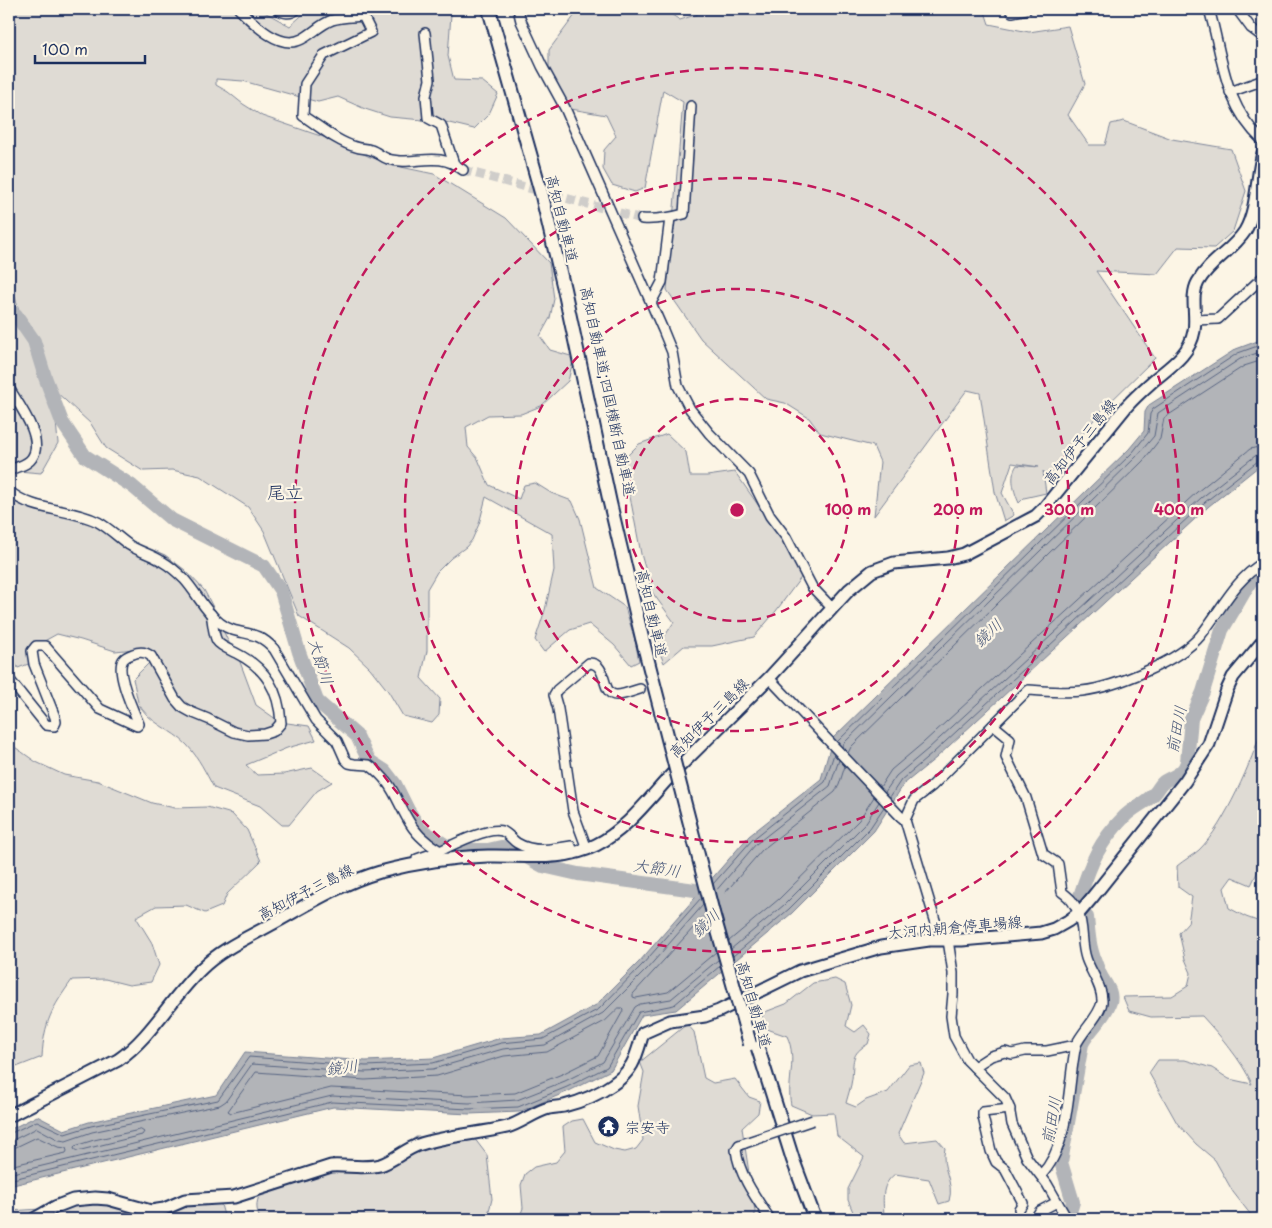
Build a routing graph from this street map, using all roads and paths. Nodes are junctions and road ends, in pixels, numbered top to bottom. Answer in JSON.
{"nodes":[{"id":1,"x":239,"y":9,"type":"edge"},
{"id":2,"x":277,"y":9,"type":"edge"},
{"id":3,"x":297,"y":9,"type":"edge"},
{"id":4,"x":489,"y":9,"type":"edge"},
{"id":5,"x":497,"y":9,"type":"edge"},
{"id":6,"x":518,"y":9,"type":"edge"},
{"id":7,"x":1027,"y":9,"type":"edge"},
{"id":8,"x":1209,"y":9,"type":"edge"},
{"id":9,"x":1237,"y":9,"type":"edge"},
{"id":10,"x":1261,"y":9,"type":"edge"},
{"id":11,"x":1012,"y":12,"type":"dead end"},
{"id":12,"x":1263,"y":12,"type":"edge"},
{"id":13,"x":425,"y":33,"type":"dead end"},
{"id":14,"x":1263,"y":36,"type":"edge"},
{"id":15,"x":1263,"y":85,"type":"edge"},
{"id":16,"x":1230,"y":92,"type":"junction"},
{"id":17,"x":691,"y":106,"type":"dead end"},
{"id":18,"x":1263,"y":141,"type":"edge"},
{"id":19,"x":1263,"y":153,"type":"edge"},
{"id":20,"x":454,"y":164,"type":"junction"},
{"id":21,"x":463,"y":170,"type":"tunnel mouth"},
{"id":22,"x":1255,"y":197,"type":"junction"},
{"id":23,"x":1263,"y":208,"type":"edge"},
{"id":24,"x":670,"y":218,"type":"junction"},
{"id":25,"x":642,"y":219,"type":"tunnel mouth"},
{"id":26,"x":1263,"y":277,"type":"edge"},
{"id":27,"x":651,"y":303,"type":"junction"},
{"id":28,"x":1194,"y":320,"type":"junction"},
{"id":29,"x":9,"y":388,"type":"edge"},
{"id":30,"x":9,"y":472,"type":"edge"},
{"id":31,"x":9,"y":491,"type":"edge"},
{"id":32,"x":1263,"y":563,"type":"edge"},
{"id":33,"x":832,"y":608,"type":"junction"},
{"id":34,"x":211,"y":614,"type":"junction"},
{"id":35,"x":644,"y":637,"type":"junction"},
{"id":36,"x":1263,"y":641,"type":"edge"},
{"id":37,"x":769,"y":678,"type":"junction"},
{"id":38,"x":9,"y":679,"type":"edge"},
{"id":39,"x":640,"y":689,"type":"dead end"},
{"id":40,"x":993,"y":725,"type":"junction"},
{"id":41,"x":903,"y":818,"type":"junction"},
{"id":42,"x":587,"y":849,"type":"junction"},
{"id":43,"x":441,"y":851,"type":"junction"},
{"id":44,"x":574,"y":854,"type":"junction"},
{"id":45,"x":417,"y":864,"type":"junction"},
{"id":46,"x":1079,"y":913,"type":"junction"},
{"id":47,"x":945,"y":940,"type":"junction"},
{"id":48,"x":753,"y":1043,"type":"junction"},
{"id":49,"x":1076,"y":1045,"type":"junction"},
{"id":50,"x":974,"y":1067,"type":"junction"},
{"id":51,"x":1010,"y":1109,"type":"junction"},
{"id":52,"x":9,"y":1116,"type":"edge"},
{"id":53,"x":813,"y":1120,"type":"dead end"},
{"id":54,"x":1041,"y":1175,"type":"junction"},
{"id":55,"x":1059,"y":1205,"type":"junction"},
{"id":56,"x":1019,"y":1209,"type":"dead end"},
{"id":57,"x":34,"y":1219,"type":"edge"},
{"id":58,"x":770,"y":1219,"type":"edge"},
{"id":59,"x":809,"y":1219,"type":"edge"},
{"id":60,"x":815,"y":1219,"type":"edge"},
{"id":61,"x":1035,"y":1219,"type":"edge"},
{"id":62,"x":1067,"y":1219,"type":"edge"}],
"edges":[{"from":1,"to":20,"type":"street"},
{"from":2,"to":3,"type":"street"},
{"from":4,"to":35,"type":"highway","name":"高知自動車道"},
{"from":5,"to":35,"type":"highway","name":"高知自動車道;四国横断自動車道"},
{"from":6,"to":27,"type":"street"},
{"from":7,"to":11,"type":"street"},
{"from":8,"to":16,"type":"street"},
{"from":9,"to":14,"type":"street"},
{"from":10,"to":12,"type":"street"},
{"from":13,"to":20,"type":"street"},
{"from":15,"to":16,"type":"street"},
{"from":16,"to":18,"type":"street"},
{"from":17,"to":24,"type":"street"},
{"from":19,"to":22,"type":"main road","name":"高知伊予三島線"},
{"from":20,"to":21,"type":"street"},
{"from":22,"to":23,"type":"street"},
{"from":22,"to":28,"type":"main road","name":"高知伊予三島線"},
{"from":24,"to":25,"type":"street"},
{"from":24,"to":27,"type":"street"},
{"from":26,"to":28,"type":"street"},
{"from":27,"to":33,"type":"street"},
{"from":28,"to":33,"type":"main road","name":"高知伊予三島線"},
{"from":29,"to":30,"type":"street"},
{"from":31,"to":34,"type":"street"},
{"from":32,"to":40,"type":"street"},
{"from":33,"to":37,"type":"main road","name":"高知伊予三島線"},
{"from":34,"to":38,"type":"street"},
{"from":34,"to":43,"type":"street"},
{"from":35,"to":48,"type":"highway","name":"高知自動車道","bridge":true},
{"from":36,"to":46,"type":"main road","name":"大河内朝倉停車場線"},
{"from":37,"to":41,"type":"street"},
{"from":37,"to":42,"type":"main road","name":"高知伊予三島線"},
{"from":39,"to":42,"type":"street"},
{"from":40,"to":41,"type":"street"},
{"from":40,"to":46,"type":"street"},
{"from":41,"to":47,"type":"street"},
{"from":42,"to":44,"type":"main road","name":"高知伊予三島線"},
{"from":43,"to":44,"type":"street"},
{"from":43,"to":45,"type":"street"},
{"from":44,"to":45,"type":"main road","name":"高知伊予三島線"},
{"from":45,"to":52,"type":"main road","name":"高知伊予三島線"},
{"from":46,"to":47,"type":"main road","name":"大河内朝倉停車場線"},
{"from":46,"to":49,"type":"street"},
{"from":47,"to":50,"type":"street"},
{"from":47,"to":57,"type":"main road","name":"大河内朝倉停車場線"},
{"from":48,"to":59,"type":"highway","name":"高知自動車道"},
{"from":48,"to":60,"type":"highway","name":"高知自動車道"},
{"from":49,"to":50,"type":"street"},
{"from":49,"to":54,"type":"street"},
{"from":50,"to":51,"type":"street"},
{"from":51,"to":54,"type":"street"},
{"from":51,"to":56,"type":"street"},
{"from":53,"to":58,"type":"street","bridge":true},
{"from":54,"to":55,"type":"street"},
{"from":55,"to":61,"type":"street"},
{"from":55,"to":62,"type":"street"}]}
